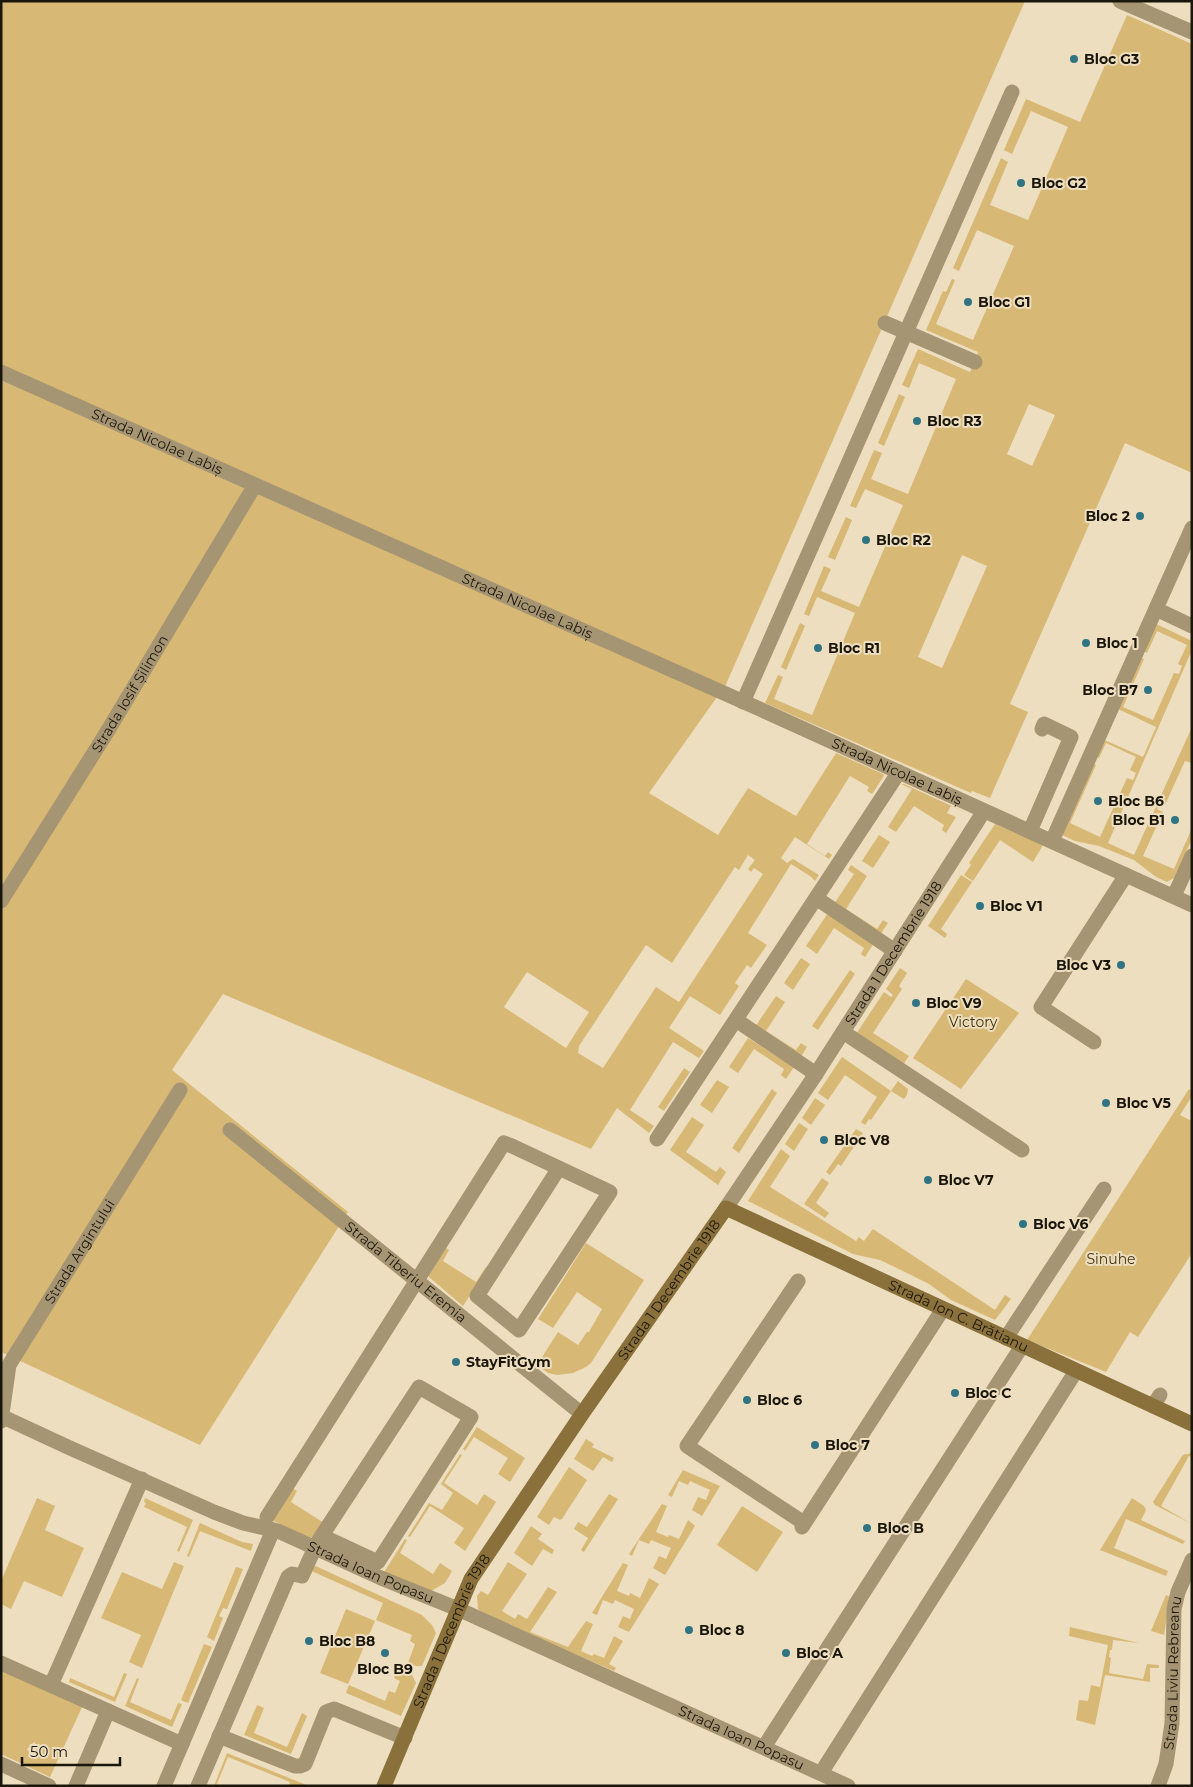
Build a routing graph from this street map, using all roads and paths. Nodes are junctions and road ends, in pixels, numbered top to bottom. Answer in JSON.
{"nodes":[{"id":1,"x":1120,"y":1,"type":"edge"},
{"id":2,"x":1192,"y":32,"type":"edge"},
{"id":3,"x":1012,"y":92,"type":"dead end"},
{"id":4,"x":885,"y":323,"type":"dead end"},
{"id":5,"x":905,"y":332,"type":"junction"},
{"id":6,"x":975,"y":362,"type":"dead end"},
{"id":7,"x":1,"y":372,"type":"edge"},
{"id":8,"x":255,"y":485,"type":"junction"},
{"id":9,"x":1192,"y":528,"type":"edge"},
{"id":10,"x":1156,"y":609,"type":"junction"},
{"id":11,"x":1192,"y":626,"type":"edge"},
{"id":12,"x":743,"y":702,"type":"junction"},
{"id":13,"x":1042,"y":729,"type":"dead end"},
{"id":14,"x":899,"y":772,"type":"junction"},
{"id":15,"x":984,"y":810,"type":"junction"},
{"id":16,"x":1030,"y":831,"type":"junction"},
{"id":17,"x":1052,"y":842,"type":"junction"},
{"id":18,"x":1192,"y":856,"type":"edge"},
{"id":19,"x":1126,"y":875,"type":"junction"},
{"id":20,"x":1174,"y":896,"type":"junction"},
{"id":21,"x":816,"y":898,"type":"junction"},
{"id":22,"x":1,"y":901,"type":"edge"},
{"id":23,"x":1192,"y":905,"type":"edge"},
{"id":24,"x":895,"y":951,"type":"junction"},
{"id":25,"x":736,"y":1020,"type":"junction"},
{"id":26,"x":843,"y":1032,"type":"junction"},
{"id":27,"x":1094,"y":1042,"type":"dead end"},
{"id":28,"x":816,"y":1074,"type":"junction"},
{"id":29,"x":180,"y":1090,"type":"dead end"},
{"id":30,"x":230,"y":1130,"type":"dead end"},
{"id":31,"x":657,"y":1139,"type":"dead end"},
{"id":32,"x":1022,"y":1150,"type":"dead end"},
{"id":33,"x":559,"y":1168,"type":"junction"},
{"id":34,"x":1104,"y":1189,"type":"dead end"},
{"id":35,"x":726,"y":1208,"type":"junction"},
{"id":36,"x":417,"y":1280,"type":"junction"},
{"id":37,"x":798,"y":1281,"type":"dead end"},
{"id":38,"x":943,"y":1309,"type":"junction"},
{"id":39,"x":499,"y":1314,"type":"junction"},
{"id":40,"x":484,"y":1335,"type":"junction"},
{"id":41,"x":1006,"y":1338,"type":"junction"},
{"id":42,"x":1022,"y":1346,"type":"junction"},
{"id":43,"x":1076,"y":1371,"type":"junction"},
{"id":44,"x":582,"y":1414,"type":"junction"},
{"id":45,"x":2,"y":1418,"type":"edge"},
{"id":46,"x":1192,"y":1424,"type":"edge"},
{"id":47,"x":142,"y":1479,"type":"junction"},
{"id":48,"x":270,"y":1524,"type":"junction"},
{"id":49,"x":318,"y":1542,"type":"junction"},
{"id":50,"x":1192,"y":1560,"type":"edge"},
{"id":51,"x":458,"y":1609,"type":"junction"},
{"id":52,"x":1,"y":1663,"type":"edge"},
{"id":53,"x":51,"y":1685,"type":"junction"},
{"id":54,"x":108,"y":1711,"type":"junction"},
{"id":55,"x":219,"y":1736,"type":"junction"},
{"id":56,"x":405,"y":1738,"type":"junction"},
{"id":57,"x":182,"y":1744,"type":"junction"},
{"id":58,"x":764,"y":1747,"type":"junction"},
{"id":59,"x":1,"y":1764,"type":"edge"},
{"id":60,"x":818,"y":1777,"type":"edge"},
{"id":61,"x":49,"y":1786,"type":"edge"},
{"id":62,"x":76,"y":1786,"type":"edge"},
{"id":63,"x":164,"y":1786,"type":"edge"},
{"id":64,"x":198,"y":1786,"type":"edge"},
{"id":65,"x":384,"y":1786,"type":"edge"},
{"id":66,"x":848,"y":1786,"type":"edge"},
{"id":67,"x":1158,"y":1786,"type":"edge"}],
"edges":[{"from":1,"to":2,"type":"street"},
{"from":3,"to":5,"type":"street"},
{"from":4,"to":5,"type":"street"},
{"from":5,"to":6,"type":"street"},
{"from":5,"to":12,"type":"street"},
{"from":7,"to":8,"type":"street","name":"Strada Nicolae Labiș"},
{"from":8,"to":12,"type":"street","name":"Strada Nicolae Labiș"},
{"from":8,"to":22,"type":"street","name":"Strada Iosif Șilimon"},
{"from":9,"to":10,"type":"street"},
{"from":10,"to":11,"type":"street"},
{"from":10,"to":17,"type":"street"},
{"from":12,"to":14,"type":"street","name":"Strada Nicolae Labiș"},
{"from":13,"to":16,"type":"street"},
{"from":14,"to":15,"type":"street","name":"Strada Nicolae Labiș"},
{"from":14,"to":21,"type":"street"},
{"from":15,"to":16,"type":"street","name":"Strada Nicolae Labiș"},
{"from":15,"to":24,"type":"street","name":"Strada 1 Decembrie 1918"},
{"from":16,"to":17,"type":"street","name":"Strada Nicolae Labiș"},
{"from":17,"to":19,"type":"street","name":"Strada Nicolae Labiș"},
{"from":18,"to":20,"type":"street"},
{"from":19,"to":20,"type":"street","name":"Strada Nicolae Labiș"},
{"from":19,"to":27,"type":"street"},
{"from":20,"to":23,"type":"street","name":"Strada Nicolae Labiș"},
{"from":21,"to":24,"type":"street"},
{"from":21,"to":25,"type":"street"},
{"from":24,"to":26,"type":"street","name":"Strada 1 Decembrie 1918"},
{"from":25,"to":28,"type":"street"},
{"from":25,"to":31,"type":"street"},
{"from":26,"to":28,"type":"street","name":"Strada 1 Decembrie 1918"},
{"from":26,"to":32,"type":"street"},
{"from":28,"to":35,"type":"street","name":"Strada 1 Decembrie 1918"},
{"from":29,"to":45,"type":"street","name":"Strada Argintului"},
{"from":30,"to":36,"type":"street","name":"Strada Tiberiu Eremia"},
{"from":33,"to":36,"type":"street"},
{"from":33,"to":39,"type":"street"},
{"from":33,"to":39,"type":"street"},
{"from":34,"to":41,"type":"street"},
{"from":35,"to":38,"type":"street","name":"Strada Ion C. Brătianu"},
{"from":35,"to":44,"type":"street","name":"Strada 1 Decembrie 1918"},
{"from":36,"to":40,"type":"street","name":"Strada Tiberiu Eremia"},
{"from":36,"to":48,"type":"street"},
{"from":37,"to":38,"type":"street"},
{"from":38,"to":41,"type":"street","name":"Strada Ion C. Brătianu"},
{"from":39,"to":40,"type":"street"},
{"from":40,"to":44,"type":"street","name":"Strada Tiberiu Eremia"},
{"from":41,"to":42,"type":"street","name":"Strada Ion C. Brătianu"},
{"from":42,"to":43,"type":"street","name":"Strada Ion C. Brătianu"},
{"from":42,"to":58,"type":"street"},
{"from":43,"to":46,"type":"street","name":"Strada Ion C. Brătianu"},
{"from":43,"to":60,"type":"street"},
{"from":44,"to":51,"type":"street","name":"Strada 1 Decembrie 1918"},
{"from":45,"to":47,"type":"street","name":"Strada Ioan Popasu"},
{"from":47,"to":48,"type":"street","name":"Strada Ioan Popasu"},
{"from":47,"to":53,"type":"street"},
{"from":48,"to":49,"type":"street","name":"Strada Ioan Popasu"},
{"from":48,"to":57,"type":"street"},
{"from":49,"to":49,"type":"street"},
{"from":49,"to":51,"type":"street","name":"Strada Ioan Popasu"},
{"from":49,"to":55,"type":"street"},
{"from":50,"to":67,"type":"street","name":"Strada Liviu Rebreanu"},
{"from":51,"to":56,"type":"street","name":"Strada 1 Decembrie 1918"},
{"from":51,"to":58,"type":"street","name":"Strada Ioan Popasu"},
{"from":52,"to":53,"type":"street"},
{"from":53,"to":54,"type":"street"},
{"from":54,"to":57,"type":"street"},
{"from":54,"to":62,"type":"street"},
{"from":55,"to":56,"type":"street"},
{"from":55,"to":64,"type":"street"},
{"from":56,"to":65,"type":"street","name":"Strada 1 Decembrie 1918"},
{"from":57,"to":63,"type":"street"},
{"from":58,"to":60,"type":"street","name":"Strada Ioan Popasu"},
{"from":59,"to":61,"type":"street"},
{"from":60,"to":66,"type":"street","name":"Strada Ioan Popasu"}]}
